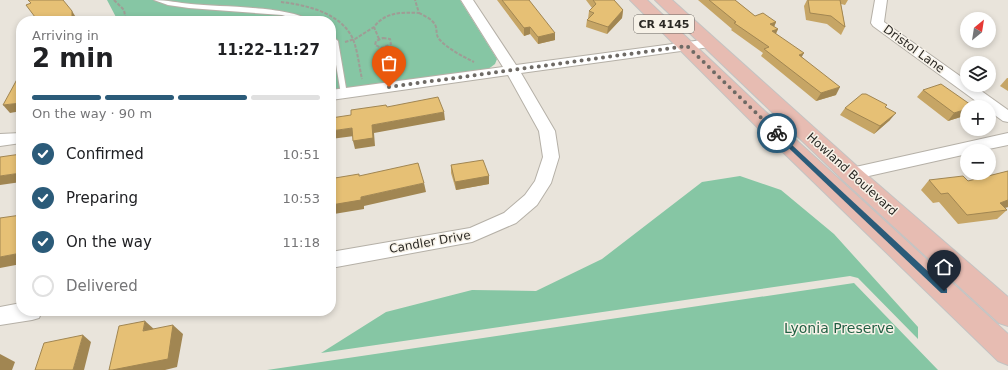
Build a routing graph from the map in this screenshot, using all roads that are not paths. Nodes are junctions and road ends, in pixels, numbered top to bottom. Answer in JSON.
{"nodes":[{"id":1,"x":157,"y":0,"type":"edge"},
{"id":2,"x":467,"y":0,"type":"edge"},
{"id":3,"x":638,"y":0,"type":"edge"},
{"id":4,"x":663,"y":0,"type":"edge"},
{"id":5,"x":881,"y":0,"type":"edge"},
{"id":6,"x":292,"y":16,"type":"edge"},
{"id":7,"x":710,"y":43,"type":"junction"},
{"id":8,"x":687,"y":46,"type":"junction"},
{"id":9,"x":336,"y":68,"type":"edge"},
{"id":10,"x":512,"y":70,"type":"junction"},
{"id":11,"x":337,"y":94,"type":"edge"},
{"id":12,"x":1008,"y":117,"type":"edge"},
{"id":13,"x":16,"y":138,"type":"edge"},
{"id":14,"x":1008,"y":139,"type":"edge"},
{"id":15,"x":0,"y":140,"type":"edge"},
{"id":16,"x":851,"y":174,"type":"junction"},
{"id":17,"x":336,"y":259,"type":"edge"},
{"id":18,"x":16,"y":314,"type":"edge"},
{"id":19,"x":1008,"y":314,"type":"edge"},
{"id":20,"x":0,"y":316,"type":"edge"},
{"id":21,"x":1008,"y":352,"type":"edge"}],
"edges":[{"from":1,"to":6,"type":"lane"},
{"from":2,"to":10,"type":"street","name":"Candler Drive"},
{"from":3,"to":8,"type":"main road","name":"Howland Boulevard","number":"CR 4145"},
{"from":4,"to":7,"type":"main road","name":"Howland Boulevard","number":"CR 4145"},
{"from":5,"to":12,"type":"street","name":"Dristol Lane"},
{"from":7,"to":8,"type":"street"},
{"from":7,"to":16,"type":"main road","name":"Howland Boulevard","number":"CR 4145"},
{"from":8,"to":10,"type":"street"},
{"from":8,"to":21,"type":"main road","name":"Howland Boulevard","number":"CR 4145"},
{"from":9,"to":11,"type":"lane"},
{"from":10,"to":11,"type":"street"},
{"from":10,"to":17,"type":"street","name":"Candler Drive"},
{"from":13,"to":15,"type":"street"},
{"from":14,"to":16,"type":"street"},
{"from":16,"to":19,"type":"main road","name":"Howland Boulevard","number":"CR 4145"},
{"from":18,"to":20,"type":"street"}]}
